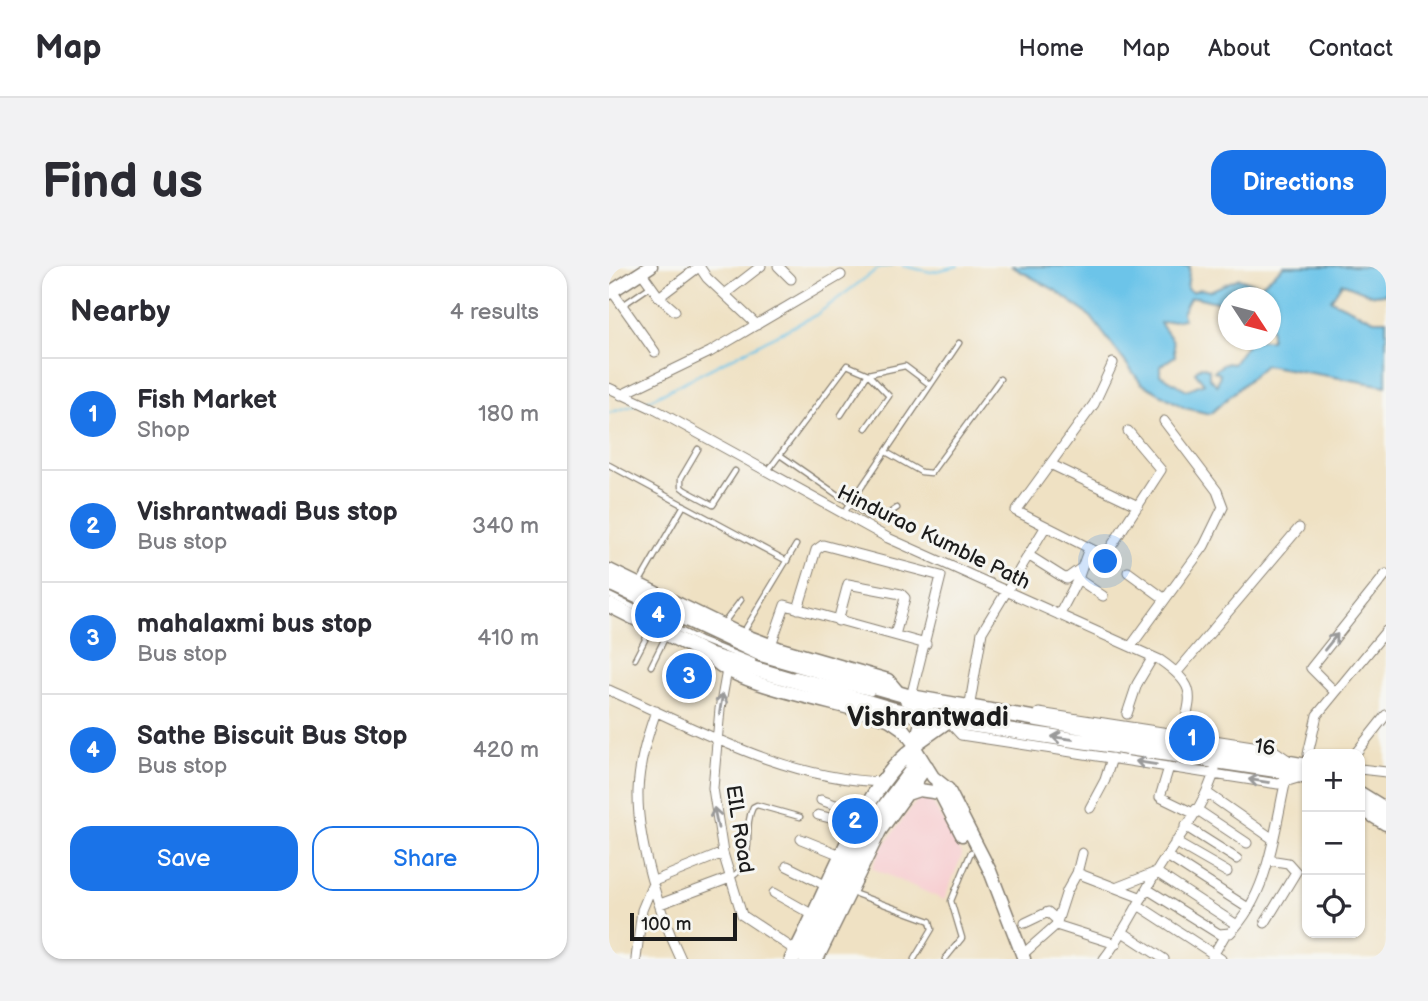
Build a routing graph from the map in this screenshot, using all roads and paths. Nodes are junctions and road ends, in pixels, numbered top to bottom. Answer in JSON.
{"nodes":[{"id":1,"x":700,"y":266,"type":"edge"},
{"id":2,"x":761,"y":266,"type":"edge"},
{"id":3,"x":778,"y":266,"type":"edge"},
{"id":4,"x":647,"y":269,"type":"edge"},
{"id":5,"x":841,"y":275,"type":"dead end"},
{"id":6,"x":791,"y":279,"type":"dead end"},
{"id":7,"x":651,"y":286,"type":"junction"},
{"id":8,"x":610,"y":292,"type":"edge"},
{"id":9,"x":726,"y":293,"type":"junction"},
{"id":10,"x":659,"y":297,"type":"junction"},
{"id":11,"x":622,"y":305,"type":"junction"},
{"id":12,"x":675,"y":311,"type":"dead end"},
{"id":13,"x":757,"y":325,"type":"junction"},
{"id":14,"x":959,"y":343,"type":"dead end"},
{"id":15,"x":655,"y":352,"type":"dead end"},
{"id":16,"x":1113,"y":363,"type":"dead end"},
{"id":17,"x":868,"y":374,"type":"junction"},
{"id":18,"x":1000,"y":379,"type":"dead end"},
{"id":19,"x":929,"y":384,"type":"junction"},
{"id":20,"x":609,"y":388,"type":"edge"},
{"id":21,"x":621,"y":395,"type":"junction"},
{"id":22,"x":841,"y":415,"type":"dead end"},
{"id":23,"x":1164,"y":421,"type":"dead end"},
{"id":24,"x":866,"y":428,"type":"dead end"},
{"id":25,"x":1128,"y":431,"type":"dead end"},
{"id":26,"x":698,"y":449,"type":"dead end"},
{"id":27,"x":886,"y":452,"type":"junction"},
{"id":28,"x":780,"y":455,"type":"junction"},
{"id":29,"x":1050,"y":464,"type":"junction"},
{"id":30,"x":609,"y":465,"type":"edge"},
{"id":31,"x":735,"y":471,"type":"dead end"},
{"id":32,"x":767,"y":473,"type":"junction"},
{"id":33,"x":685,"y":490,"type":"junction"},
{"id":34,"x":681,"y":503,"type":"junction"},
{"id":35,"x":850,"y":503,"type":"junction"},
{"id":36,"x":1138,"y":506,"type":"junction"},
{"id":37,"x":897,"y":508,"type":"dead end"},
{"id":38,"x":843,"y":514,"type":"junction"},
{"id":39,"x":1046,"y":526,"type":"junction"},
{"id":40,"x":1299,"y":528,"type":"dead end"},
{"id":41,"x":796,"y":545,"type":"dead end"},
{"id":42,"x":1089,"y":548,"type":"junction"},
{"id":43,"x":1028,"y":555,"type":"junction"},
{"id":44,"x":787,"y":561,"type":"junction"},
{"id":45,"x":1082,"y":568,"type":"junction"},
{"id":46,"x":609,"y":570,"type":"edge"},
{"id":47,"x":1128,"y":572,"type":"dead end"},
{"id":48,"x":1386,"y":574,"type":"edge"},
{"id":49,"x":1078,"y":579,"type":"junction"},
{"id":50,"x":609,"y":583,"type":"edge"},
{"id":51,"x":638,"y":584,"type":"junction"},
{"id":52,"x":1006,"y":592,"type":"junction"},
{"id":53,"x":1103,"y":596,"type":"dead end"},
{"id":54,"x":1165,"y":599,"type":"junction"},
{"id":55,"x":741,"y":600,"type":"dead end"},
{"id":56,"x":610,"y":604,"type":"edge"},
{"id":57,"x":798,"y":609,"type":"junction"},
{"id":58,"x":1059,"y":615,"type":"junction"},
{"id":59,"x":838,"y":621,"type":"junction"},
{"id":60,"x":722,"y":625,"type":"junction"},
{"id":61,"x":651,"y":627,"type":"junction"},
{"id":62,"x":1386,"y":631,"type":"edge"},
{"id":63,"x":743,"y":634,"type":"junction"},
{"id":64,"x":667,"y":635,"type":"junction"},
{"id":65,"x":895,"y":635,"type":"junction"},
{"id":66,"x":926,"y":644,"type":"junction"},
{"id":67,"x":771,"y":645,"type":"junction"},
{"id":68,"x":1131,"y":646,"type":"junction"},
{"id":69,"x":711,"y":656,"type":"junction"},
{"id":70,"x":1153,"y":657,"type":"junction"},
{"id":71,"x":635,"y":659,"type":"dead end"},
{"id":72,"x":651,"y":666,"type":"dead end"},
{"id":73,"x":727,"y":670,"type":"junction"},
{"id":74,"x":1177,"y":672,"type":"junction"},
{"id":75,"x":609,"y":690,"type":"edge"},
{"id":76,"x":1335,"y":692,"type":"junction"},
{"id":77,"x":905,"y":694,"type":"junction"},
{"id":78,"x":970,"y":703,"type":"junction"},
{"id":79,"x":951,"y":705,"type":"junction"},
{"id":80,"x":926,"y":709,"type":"junction"},
{"id":81,"x":656,"y":711,"type":"junction"},
{"id":82,"x":1127,"y":714,"type":"dead end"},
{"id":83,"x":1386,"y":715,"type":"edge"},
{"id":84,"x":947,"y":721,"type":"junction"},
{"id":85,"x":717,"y":738,"type":"junction"},
{"id":86,"x":916,"y":746,"type":"junction"},
{"id":87,"x":1308,"y":749,"type":"edge"},
{"id":88,"x":1359,"y":749,"type":"edge"},
{"id":89,"x":1177,"y":753,"type":"junction"},
{"id":90,"x":1112,"y":758,"type":"junction"},
{"id":91,"x":927,"y":766,"type":"junction"},
{"id":92,"x":1302,"y":766,"type":"edge"},
{"id":93,"x":1302,"y":766,"type":"edge"},
{"id":94,"x":1215,"y":767,"type":"junction"},
{"id":95,"x":1302,"y":768,"type":"edge"},
{"id":96,"x":1365,"y":770,"type":"edge"},
{"id":97,"x":1386,"y":772,"type":"edge"},
{"id":98,"x":884,"y":782,"type":"junction"},
{"id":99,"x":1285,"y":784,"type":"junction"},
{"id":100,"x":939,"y":787,"type":"junction"},
{"id":101,"x":1207,"y":793,"type":"junction"},
{"id":102,"x":907,"y":794,"type":"junction"},
{"id":103,"x":1365,"y":797,"type":"edge"},
{"id":104,"x":821,"y":800,"type":"dead end"},
{"id":105,"x":1090,"y":808,"type":"dead end"},
{"id":106,"x":1365,"y":810,"type":"edge"},
{"id":107,"x":1386,"y":810,"type":"edge"},
{"id":108,"x":1194,"y":811,"type":"junction"},
{"id":109,"x":818,"y":815,"type":"dead end"},
{"id":110,"x":800,"y":817,"type":"dead end"},
{"id":111,"x":860,"y":820,"type":"junction"},
{"id":112,"x":1386,"y":823,"type":"edge"},
{"id":113,"x":1185,"y":826,"type":"junction"},
{"id":114,"x":801,"y":839,"type":"dead end"},
{"id":115,"x":1273,"y":839,"type":"junction"},
{"id":116,"x":1175,"y":842,"type":"junction"},
{"id":117,"x":1247,"y":843,"type":"dead end"},
{"id":118,"x":971,"y":852,"type":"junction"},
{"id":119,"x":723,"y":853,"type":"junction"},
{"id":120,"x":1082,"y":853,"type":"dead end"},
{"id":121,"x":843,"y":856,"type":"junction"},
{"id":122,"x":1167,"y":856,"type":"junction"},
{"id":123,"x":1237,"y":859,"type":"dead end"},
{"id":124,"x":1269,"y":860,"type":"junction"},
{"id":125,"x":787,"y":866,"type":"dead end"},
{"id":126,"x":1156,"y":872,"type":"junction"},
{"id":127,"x":1227,"y":872,"type":"dead end"},
{"id":128,"x":1077,"y":873,"type":"junction"},
{"id":129,"x":730,"y":878,"type":"junction"},
{"id":130,"x":654,"y":881,"type":"junction"},
{"id":131,"x":1118,"y":887,"type":"junction"},
{"id":132,"x":839,"y":889,"type":"junction"},
{"id":133,"x":1147,"y":889,"type":"junction"},
{"id":134,"x":774,"y":893,"type":"dead end"},
{"id":135,"x":1140,"y":901,"type":"junction"},
{"id":136,"x":660,"y":904,"type":"junction"},
{"id":137,"x":1248,"y":908,"type":"junction"},
{"id":138,"x":815,"y":916,"type":"junction"},
{"id":139,"x":1056,"y":922,"type":"junction"},
{"id":140,"x":1025,"y":923,"type":"dead end"},
{"id":141,"x":1265,"y":923,"type":"dead end"},
{"id":142,"x":1237,"y":925,"type":"junction"},
{"id":143,"x":1123,"y":933,"type":"junction"},
{"id":144,"x":1225,"y":935,"type":"junction"},
{"id":145,"x":1115,"y":944,"type":"junction"},
{"id":146,"x":804,"y":957,"type":"edge"},
{"id":147,"x":1215,"y":957,"type":"edge"},
{"id":148,"x":1021,"y":958,"type":"edge"},
{"id":149,"x":636,"y":959,"type":"edge"},
{"id":150,"x":681,"y":959,"type":"edge"},
{"id":151,"x":914,"y":959,"type":"edge"},
{"id":152,"x":945,"y":959,"type":"edge"},
{"id":153,"x":1104,"y":959,"type":"edge"},
{"id":154,"x":1164,"y":959,"type":"edge"}],
"edges":[{"from":1,"to":9,"type":"street"},
{"from":1,"to":10,"type":"street"},
{"from":2,"to":9,"type":"street"},
{"from":3,"to":6,"type":"street"},
{"from":4,"to":7,"type":"street"},
{"from":4,"to":8,"type":"street"},
{"from":5,"to":13,"type":"street"},
{"from":7,"to":10,"type":"street"},
{"from":7,"to":11,"type":"lane"},
{"from":8,"to":11,"type":"street"},
{"from":9,"to":13,"type":"street"},
{"from":10,"to":12,"type":"street"},
{"from":11,"to":15,"type":"street"},
{"from":13,"to":21,"type":"street"},
{"from":14,"to":19,"type":"lane"},
{"from":16,"to":29,"type":"street"},
{"from":17,"to":19,"type":"lane"},
{"from":17,"to":22,"type":"lane"},
{"from":17,"to":24,"type":"lane"},
{"from":17,"to":28,"type":"lane"},
{"from":18,"to":27,"type":"lane"},
{"from":19,"to":27,"type":"lane"},
{"from":20,"to":21,"type":"street","name":"Hindurao Kumble Path"},
{"from":21,"to":32,"type":"street","name":"Hindurao Kumble Path"},
{"from":23,"to":54,"type":"street"},
{"from":25,"to":36,"type":"street"},
{"from":26,"to":33,"type":"lane"},
{"from":27,"to":35,"type":"lane"},
{"from":28,"to":32,"type":"lane"},
{"from":28,"to":35,"type":"lane"},
{"from":29,"to":36,"type":"street"},
{"from":29,"to":39,"type":"street"},
{"from":30,"to":34,"type":"lane"},
{"from":31,"to":33,"type":"lane"},
{"from":32,"to":38,"type":"street","name":"Hindurao Kumble Path"},
{"from":33,"to":34,"type":"lane"},
{"from":34,"to":44,"type":"lane"},
{"from":34,"to":51,"type":"lane"},
{"from":35,"to":37,"type":"lane"},
{"from":35,"to":38,"type":"lane"},
{"from":36,"to":42,"type":"street"},
{"from":38,"to":52,"type":"street","name":"Hindurao Kumble Path"},
{"from":39,"to":42,"type":"street"},
{"from":39,"to":43,"type":"street"},
{"from":40,"to":74,"type":"street"},
{"from":41,"to":44,"type":"lane"},
{"from":42,"to":45,"type":"street"},
{"from":43,"to":45,"type":"street"},
{"from":43,"to":52,"type":"street"},
{"from":44,"to":63,"type":"lane"},
{"from":45,"to":49,"type":"street"},
{"from":46,"to":51,"type":"street"},
{"from":47,"to":54,"type":"street"},
{"from":76,"to":48,"type":"street","one_way":true},
{"from":49,"to":53,"type":"street"},
{"from":49,"to":58,"type":"street"},
{"from":50,"to":77,"type":"main road"},
{"from":51,"to":60,"type":"street"},
{"from":52,"to":58,"type":"street","name":"Hindurao Kumble Path"},
{"from":52,"to":78,"type":"street"},
{"from":54,"to":68,"type":"street"},
{"from":55,"to":60,"type":"lane"},
{"from":56,"to":61,"type":"main road"},
{"from":56,"to":80,"type":"lane"},
{"from":57,"to":59,"type":"street"},
{"from":57,"to":66,"type":"street"},
{"from":57,"to":67,"type":"street"},
{"from":58,"to":68,"type":"street","name":"Hindurao Kumble Path"},
{"from":59,"to":65,"type":"street"},
{"from":59,"to":65,"type":"street"},
{"from":60,"to":63,"type":"street"},
{"from":61,"to":64,"type":"main road"},
{"from":61,"to":71,"type":"lane"},
{"from":62,"to":76,"type":"street"},
{"from":63,"to":67,"type":"street"},
{"from":64,"to":69,"type":"main road"},
{"from":64,"to":72,"type":"lane"},
{"from":65,"to":66,"type":"street"},
{"from":66,"to":77,"type":"street"},
{"from":67,"to":77,"type":"street"},
{"from":68,"to":70,"type":"street","name":"Hindurao Kumble Path"},
{"from":69,"to":73,"type":"street"},
{"from":69,"to":80,"type":"main road"},
{"from":70,"to":74,"type":"street","name":"Hindurao Kumble Path"},
{"from":70,"to":82,"type":"street"},
{"from":85,"to":73,"type":"street","name":"EIL Road","one_way":true},
{"from":73,"to":86,"type":"street"},
{"from":74,"to":89,"type":"street"},
{"from":75,"to":81,"type":"street"},
{"from":76,"to":87,"type":"street"},
{"from":77,"to":80,"type":"main road"},
{"from":78,"to":79,"type":"street"},
{"from":78,"to":89,"type":"street"},
{"from":79,"to":80,"type":"main road"},
{"from":79,"to":89,"type":"main road"},
{"from":80,"to":84,"type":"main road"},
{"from":80,"to":86,"type":"main road"},
{"from":81,"to":85,"type":"street"},
{"from":81,"to":130,"type":"street"},
{"from":83,"to":88,"type":"street"},
{"from":84,"to":86,"type":"main road"},
{"from":89,"to":84,"type":"main road","one_way":true},
{"from":84,"to":90,"type":"street"},
{"from":85,"to":98,"type":"street"},
{"from":119,"to":85,"type":"street","name":"EIL Road","one_way":true},
{"from":86,"to":91,"type":"street"},
{"from":86,"to":98,"type":"main road"},
{"from":86,"to":132,"type":"main road"},
{"from":89,"to":90,"type":"street","one_way":true},
{"from":89,"to":92,"type":"main road"},
{"from":89,"to":94,"type":"main road","name":"16"},
{"from":89,"to":108,"type":"street"},
{"from":90,"to":105,"type":"street"},
{"from":91,"to":100,"type":"street"},
{"from":91,"to":102,"type":"street"},
{"from":93,"to":94,"type":"main road","name":"16"},
{"from":99,"to":94,"type":"street","one_way":true},
{"from":94,"to":101,"type":"street"},
{"from":95,"to":99,"type":"street"},
{"from":96,"to":97,"type":"street"},
{"from":98,"to":111,"type":"main road"},
{"from":99,"to":115,"type":"street"},
{"from":100,"to":102,"type":"street"},
{"from":100,"to":118,"type":"street"},
{"from":100,"to":148,"type":"street"},
{"from":101,"to":108,"type":"street"},
{"from":101,"to":115,"type":"street"},
{"from":102,"to":132,"type":"street"},
{"from":103,"to":107,"type":"main road"},
{"from":104,"to":111,"type":"street"},
{"from":106,"to":112,"type":"main road"},
{"from":108,"to":113,"type":"street"},
{"from":108,"to":117,"type":"street"},
{"from":109,"to":111,"type":"street"},
{"from":110,"to":129,"type":"lane"},
{"from":111,"to":121,"type":"main road"},
{"from":113,"to":116,"type":"street"},
{"from":113,"to":123,"type":"street"},
{"from":114,"to":121,"type":"street"},
{"from":115,"to":124,"type":"street"},
{"from":116,"to":122,"type":"street"},
{"from":116,"to":127,"type":"street"},
{"from":118,"to":148,"type":"street"},
{"from":118,"to":152,"type":"lane"},
{"from":119,"to":129,"type":"street","name":"EIL Road"},
{"from":119,"to":130,"type":"street"},
{"from":120,"to":128,"type":"street"},
{"from":121,"to":132,"type":"main road"},
{"from":122,"to":126,"type":"street"},
{"from":122,"to":137,"type":"street"},
{"from":124,"to":137,"type":"street"},
{"from":124,"to":141,"type":"street"},
{"from":125,"to":132,"type":"street"},
{"from":126,"to":131,"type":"street"},
{"from":126,"to":133,"type":"street"},
{"from":126,"to":142,"type":"street"},
{"from":128,"to":131,"type":"street"},
{"from":128,"to":139,"type":"street"},
{"from":129,"to":136,"type":"street"},
{"from":129,"to":146,"type":"street","name":"EIL Road"},
{"from":130,"to":136,"type":"street"},
{"from":130,"to":149,"type":"street"},
{"from":131,"to":135,"type":"street"},
{"from":132,"to":138,"type":"main road"},
{"from":132,"to":146,"type":"main road"},
{"from":132,"to":151,"type":"lane"},
{"from":133,"to":135,"type":"street"},
{"from":133,"to":144,"type":"street"},
{"from":134,"to":138,"type":"street"},
{"from":135,"to":143,"type":"street"},
{"from":135,"to":147,"type":"street"},
{"from":136,"to":150,"type":"street"},
{"from":137,"to":142,"type":"street"},
{"from":138,"to":146,"type":"main road"},
{"from":139,"to":140,"type":"street"},
{"from":139,"to":145,"type":"street"},
{"from":139,"to":148,"type":"street"},
{"from":142,"to":144,"type":"street"},
{"from":143,"to":145,"type":"street"},
{"from":143,"to":154,"type":"street"},
{"from":144,"to":147,"type":"street"},
{"from":145,"to":153,"type":"street"}]}
